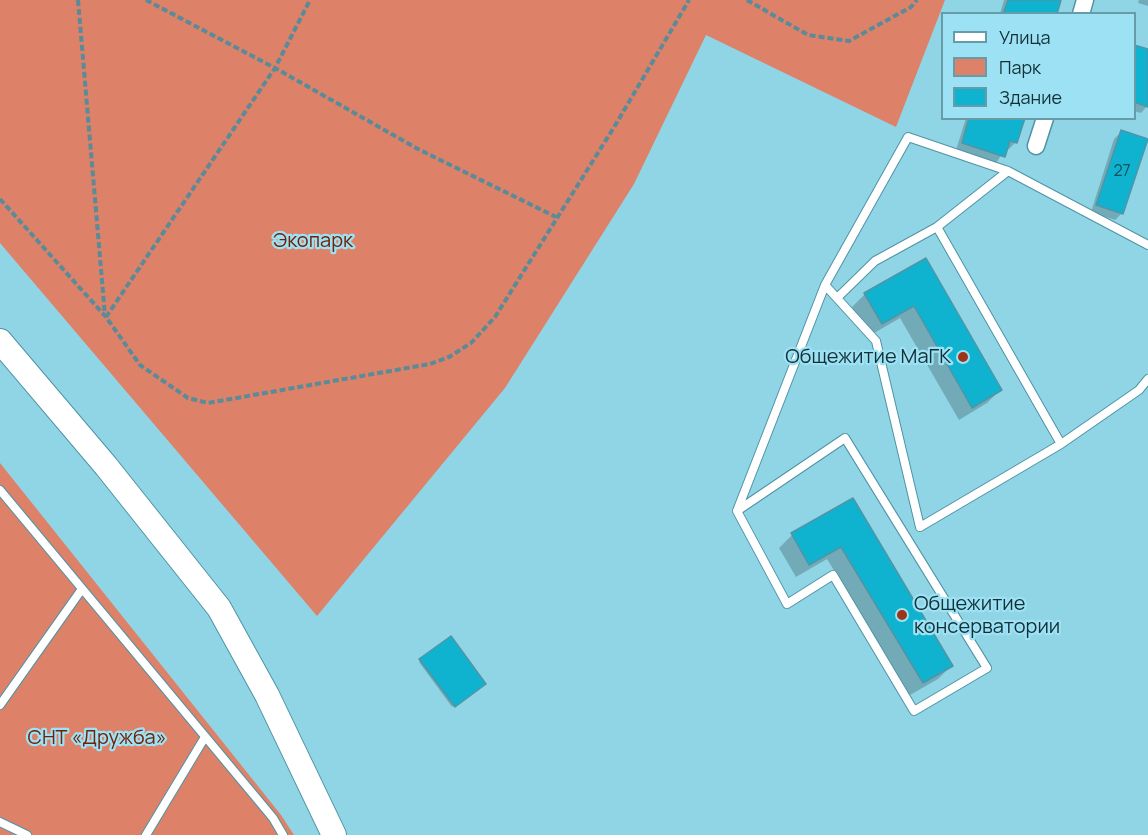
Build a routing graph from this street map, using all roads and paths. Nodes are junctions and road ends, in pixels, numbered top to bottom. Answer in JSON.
{"nodes":[{"id":1,"x":78,"y":0,"type":"edge"},
{"id":2,"x":146,"y":0,"type":"edge"},
{"id":3,"x":310,"y":0,"type":"edge"},
{"id":4,"x":689,"y":0,"type":"edge"},
{"id":5,"x":747,"y":0,"type":"edge"},
{"id":6,"x":917,"y":0,"type":"edge"},
{"id":7,"x":275,"y":68,"type":"junction"},
{"id":8,"x":1044,"y":120,"type":"edge"},
{"id":9,"x":1036,"y":146,"type":"dead end"},
{"id":10,"x":1008,"y":171,"type":"junction"},
{"id":11,"x":0,"y":199,"type":"edge"},
{"id":12,"x":556,"y":217,"type":"junction"},
{"id":13,"x":937,"y":227,"type":"junction"},
{"id":14,"x":1148,"y":245,"type":"edge"},
{"id":15,"x":825,"y":285,"type":"junction"},
{"id":16,"x":837,"y":298,"type":"junction"},
{"id":17,"x":105,"y":316,"type":"junction"},
{"id":18,"x":0,"y":341,"type":"edge"},
{"id":19,"x":1148,"y":379,"type":"edge"},
{"id":20,"x":1061,"y":444,"type":"junction"},
{"id":21,"x":0,"y":490,"type":"edge"},
{"id":22,"x":737,"y":511,"type":"junction"},
{"id":23,"x":920,"y":528,"type":"junction"},
{"id":24,"x":901,"y":529,"type":"junction"},
{"id":25,"x":82,"y":589,"type":"junction"},
{"id":26,"x":0,"y":705,"type":"edge"},
{"id":27,"x":205,"y":737,"type":"junction"},
{"id":28,"x":0,"y":822,"type":"edge"},
{"id":29,"x":27,"y":835,"type":"edge"},
{"id":30,"x":146,"y":835,"type":"edge"},
{"id":31,"x":283,"y":835,"type":"edge"},
{"id":32,"x":334,"y":835,"type":"edge"}],
"edges":[{"from":1,"to":17,"type":"path"},
{"from":2,"to":7,"type":"path"},
{"from":3,"to":7,"type":"path"},
{"from":4,"to":12,"type":"path"},
{"from":5,"to":6,"type":"path"},
{"from":7,"to":12,"type":"path"},
{"from":7,"to":17,"type":"path"},
{"from":8,"to":9,"type":"street"},
{"from":10,"to":13,"type":"lane"},
{"from":10,"to":14,"type":"lane"},
{"from":10,"to":15,"type":"lane"},
{"from":11,"to":17,"type":"path"},
{"from":12,"to":17,"type":"path"},
{"from":13,"to":16,"type":"lane"},
{"from":13,"to":20,"type":"lane"},
{"from":15,"to":16,"type":"lane"},
{"from":15,"to":22,"type":"lane"},
{"from":16,"to":23,"type":"lane"},
{"from":18,"to":32,"type":"main road"},
{"from":19,"to":20,"type":"lane"},
{"from":20,"to":23,"type":"lane"},
{"from":21,"to":25,"type":"lane"},
{"from":22,"to":24,"type":"lane"},
{"from":22,"to":24,"type":"lane"},
{"from":23,"to":24,"type":"lane"},
{"from":25,"to":26,"type":"lane"},
{"from":25,"to":27,"type":"lane"},
{"from":27,"to":30,"type":"lane"},
{"from":27,"to":31,"type":"lane"},
{"from":28,"to":29,"type":"lane"}]}
